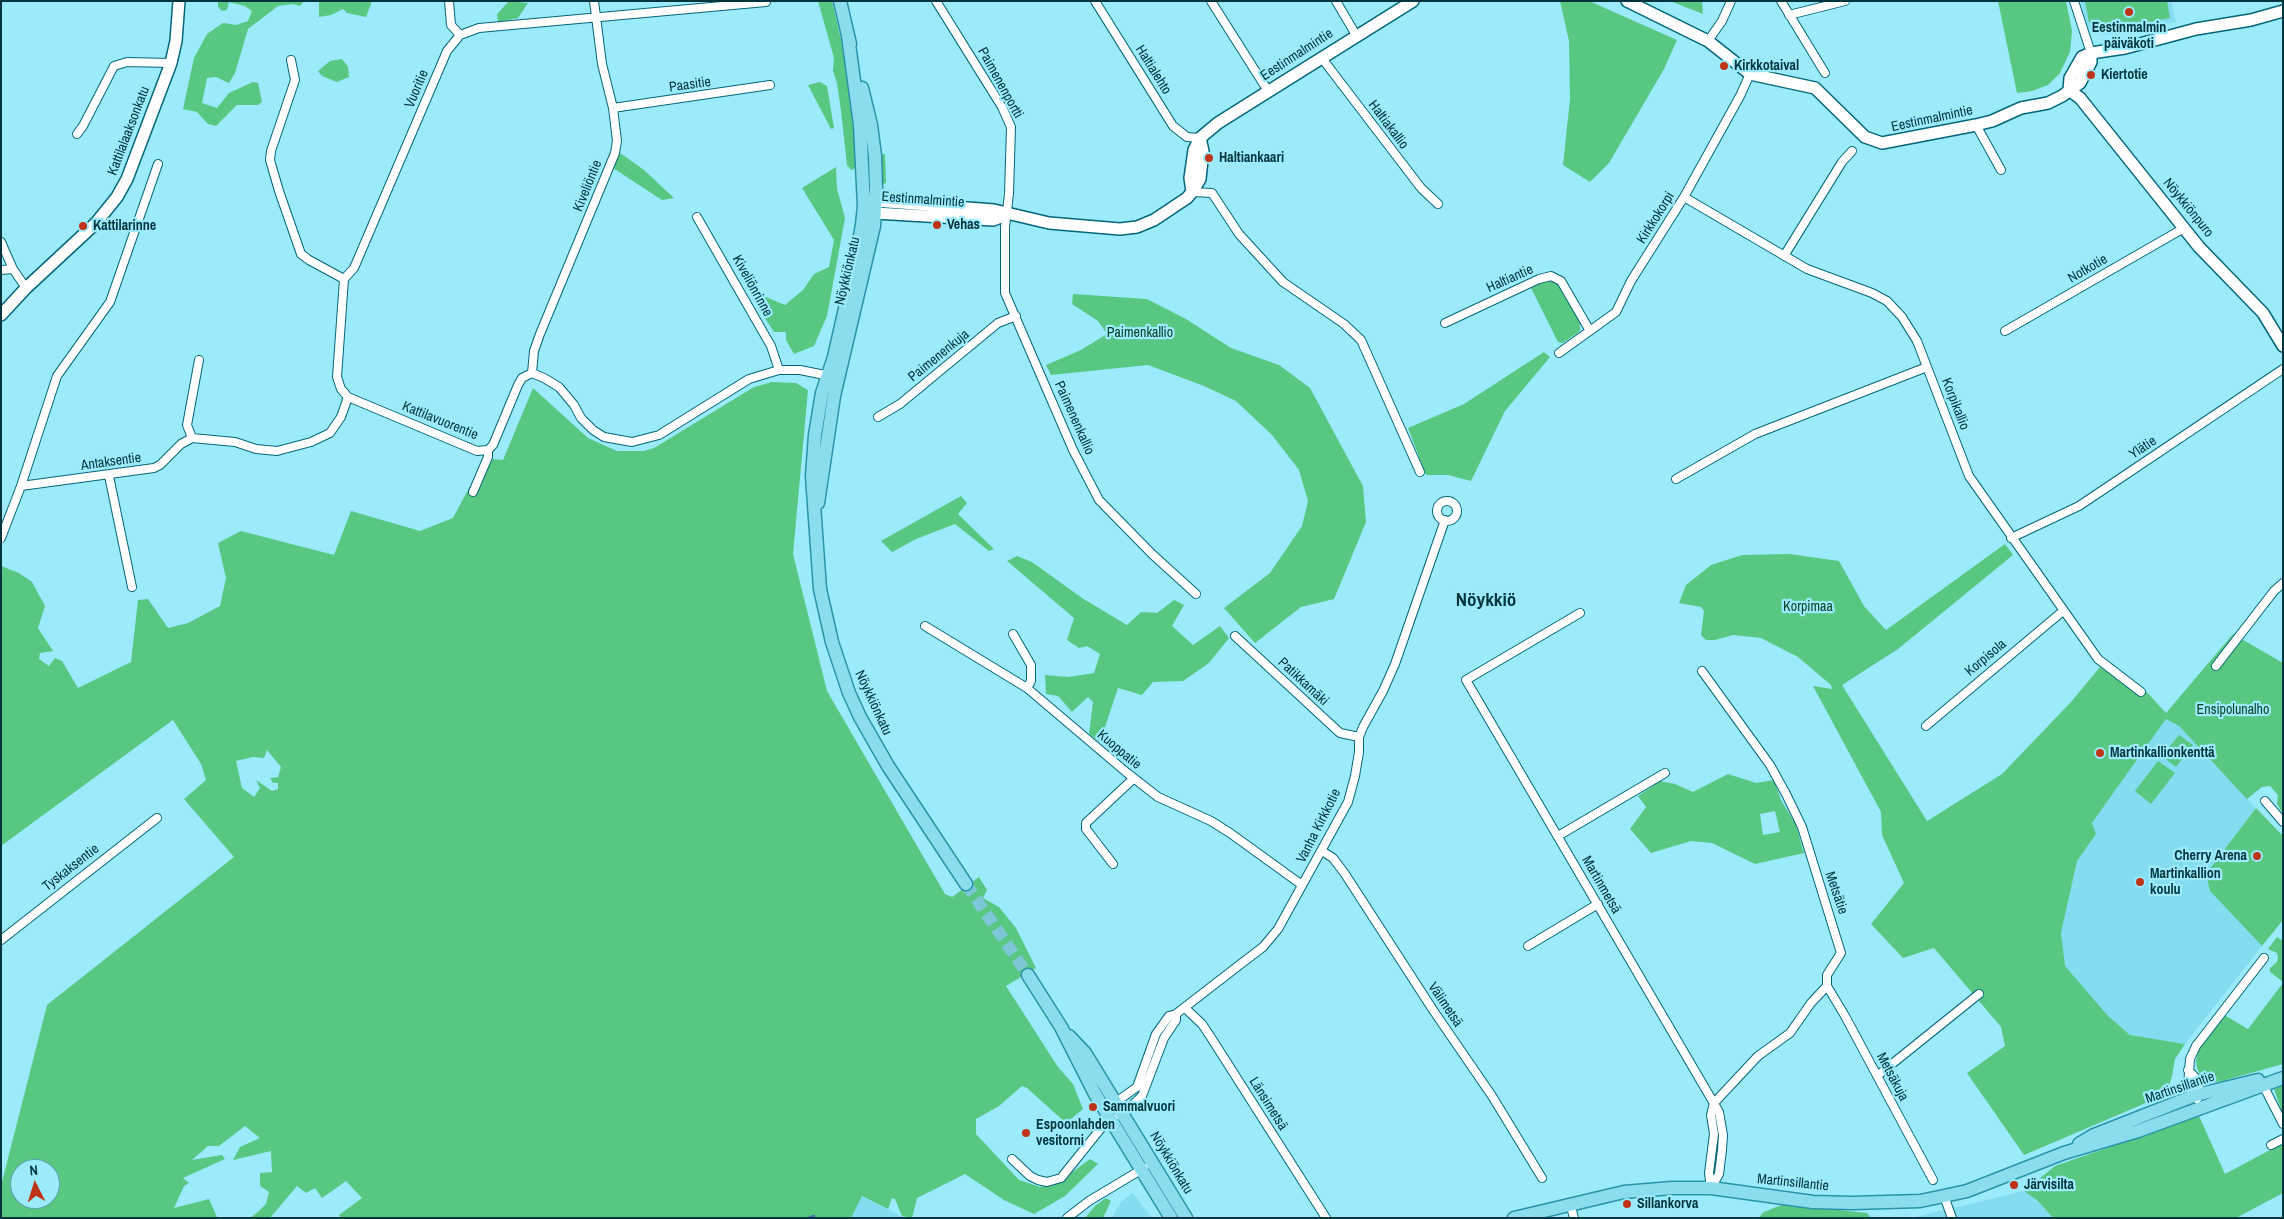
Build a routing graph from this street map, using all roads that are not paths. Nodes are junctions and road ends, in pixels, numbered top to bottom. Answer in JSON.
{"nodes":[{"id":1,"x":179,"y":1,"type":"edge"},
{"id":2,"x":449,"y":1,"type":"edge"},
{"id":3,"x":594,"y":1,"type":"edge"},
{"id":4,"x":840,"y":1,"type":"edge"},
{"id":5,"x":936,"y":1,"type":"edge"},
{"id":6,"x":1095,"y":1,"type":"edge"},
{"id":7,"x":1211,"y":1,"type":"edge"},
{"id":8,"x":1336,"y":1,"type":"edge"},
{"id":9,"x":1413,"y":1,"type":"edge"},
{"id":10,"x":1627,"y":1,"type":"edge"},
{"id":11,"x":1731,"y":1,"type":"edge"},
{"id":12,"x":1781,"y":1,"type":"edge"},
{"id":13,"x":1845,"y":1,"type":"edge"},
{"id":14,"x":2074,"y":1,"type":"edge"},
{"id":15,"x":766,"y":2,"type":"edge"},
{"id":16,"x":2283,"y":11,"type":"edge"},
{"id":17,"x":1789,"y":15,"type":"junction"},
{"id":18,"x":596,"y":17,"type":"junction"},
{"id":19,"x":460,"y":35,"type":"junction"},
{"id":20,"x":1356,"y":35,"type":"junction"},
{"id":21,"x":1708,"y":41,"type":"junction"},
{"id":22,"x":2091,"y":53,"type":"junction"},
{"id":23,"x":1321,"y":57,"type":"junction"},
{"id":24,"x":291,"y":60,"type":"dead end"},
{"id":25,"x":171,"y":63,"type":"junction"},
{"id":26,"x":1825,"y":72,"type":"dead end"},
{"id":27,"x":1750,"y":74,"type":"junction"},
{"id":28,"x":770,"y":85,"type":"dead end"},
{"id":29,"x":2069,"y":90,"type":"junction"},
{"id":30,"x":1268,"y":91,"type":"junction"},
{"id":31,"x":613,"y":108,"type":"junction"},
{"id":32,"x":1976,"y":125,"type":"junction"},
{"id":33,"x":77,"y":134,"type":"dead end"},
{"id":34,"x":1200,"y":138,"type":"junction"},
{"id":35,"x":1852,"y":150,"type":"dead end"},
{"id":36,"x":158,"y":164,"type":"dead end"},
{"id":37,"x":2001,"y":170,"type":"dead end"},
{"id":38,"x":1192,"y":192,"type":"junction"},
{"id":39,"x":1684,"y":197,"type":"junction"},
{"id":40,"x":1438,"y":204,"type":"dead end"},
{"id":41,"x":871,"y":206,"type":"junction"},
{"id":42,"x":1006,"y":215,"type":"junction"},
{"id":43,"x":697,"y":217,"type":"dead end"},
{"id":44,"x":2184,"y":228,"type":"junction"},
{"id":45,"x":1,"y":242,"type":"edge"},
{"id":46,"x":1784,"y":256,"type":"junction"},
{"id":47,"x":13,"y":269,"type":"junction"},
{"id":48,"x":1,"y":270,"type":"edge"},
{"id":49,"x":344,"y":278,"type":"junction"},
{"id":50,"x":26,"y":288,"type":"junction"},
{"id":51,"x":1,"y":315,"type":"edge"},
{"id":52,"x":1016,"y":316,"type":"junction"},
{"id":53,"x":1445,"y":323,"type":"dead end"},
{"id":54,"x":1590,"y":331,"type":"junction"},
{"id":55,"x":2005,"y":331,"type":"dead end"},
{"id":56,"x":2283,"y":346,"type":"edge"},
{"id":57,"x":1559,"y":353,"type":"dead end"},
{"id":58,"x":199,"y":360,"type":"dead end"},
{"id":59,"x":1927,"y":367,"type":"junction"},
{"id":60,"x":2283,"y":369,"type":"edge"},
{"id":61,"x":779,"y":370,"type":"junction"},
{"id":62,"x":532,"y":373,"type":"junction"},
{"id":63,"x":833,"y":377,"type":"junction"},
{"id":64,"x":348,"y":397,"type":"junction"},
{"id":65,"x":878,"y":417,"type":"dead end"},
{"id":66,"x":192,"y":438,"type":"junction"},
{"id":67,"x":488,"y":450,"type":"junction"},
{"id":68,"x":1420,"y":472,"type":"dead end"},
{"id":69,"x":109,"y":476,"type":"junction"},
{"id":70,"x":1676,"y":479,"type":"dead end"},
{"id":71,"x":22,"y":486,"type":"junction"},
{"id":72,"x":473,"y":492,"type":"dead end"},
{"id":73,"x":1445,"y":520,"type":"dead end"},
{"id":74,"x":1,"y":538,"type":"edge"},
{"id":75,"x":2011,"y":538,"type":"junction"},
{"id":76,"x":2283,"y":583,"type":"edge"},
{"id":77,"x":132,"y":587,"type":"dead end"},
{"id":78,"x":1196,"y":594,"type":"dead end"},
{"id":79,"x":2063,"y":611,"type":"junction"},
{"id":80,"x":1580,"y":613,"type":"dead end"},
{"id":81,"x":925,"y":626,"type":"dead end"},
{"id":82,"x":1013,"y":634,"type":"dead end"},
{"id":83,"x":1235,"y":636,"type":"dead end"},
{"id":84,"x":2216,"y":666,"type":"dead end"},
{"id":85,"x":1702,"y":671,"type":"dead end"},
{"id":86,"x":1027,"y":688,"type":"junction"},
{"id":87,"x":2142,"y":692,"type":"dead end"},
{"id":88,"x":1926,"y":726,"type":"dead end"},
{"id":89,"x":1359,"y":737,"type":"junction"},
{"id":90,"x":1665,"y":773,"type":"dead end"},
{"id":91,"x":1133,"y":778,"type":"junction"},
{"id":92,"x":2265,"y":801,"type":"dead end"},
{"id":93,"x":157,"y":818,"type":"dead end"},
{"id":94,"x":2283,"y":822,"type":"edge"},
{"id":95,"x":1558,"y":836,"type":"junction"},
{"id":96,"x":1322,"y":851,"type":"junction"},
{"id":97,"x":1113,"y":864,"type":"dead end"},
{"id":98,"x":966,"y":884,"type":"tunnel mouth"},
{"id":99,"x":1302,"y":885,"type":"junction"},
{"id":100,"x":1598,"y":904,"type":"junction"},
{"id":101,"x":1,"y":940,"type":"edge"},
{"id":102,"x":1528,"y":946,"type":"dead end"},
{"id":103,"x":2264,"y":958,"type":"dead end"},
{"id":104,"x":1028,"y":975,"type":"tunnel mouth"},
{"id":105,"x":1827,"y":986,"type":"junction"},
{"id":106,"x":1979,"y":994,"type":"dead end"},
{"id":107,"x":1184,"y":1008,"type":"junction"},
{"id":108,"x":1176,"y":1014,"type":"junction"},
{"id":109,"x":1060,"y":1027,"type":"junction"},
{"id":110,"x":2188,"y":1070,"type":"junction"},
{"id":111,"x":1877,"y":1076,"type":"junction"},
{"id":112,"x":2283,"y":1076,"type":"edge"},
{"id":113,"x":2263,"y":1086,"type":"junction"},
{"id":114,"x":2196,"y":1095,"type":"junction"},
{"id":115,"x":1116,"y":1102,"type":"junction"},
{"id":116,"x":1714,"y":1103,"type":"junction"},
{"id":117,"x":2201,"y":1108,"type":"junction"},
{"id":118,"x":1123,"y":1114,"type":"junction"},
{"id":119,"x":1110,"y":1116,"type":"junction"},
{"id":120,"x":2283,"y":1124,"type":"edge"},
{"id":121,"x":2283,"y":1138,"type":"edge"},
{"id":122,"x":2271,"y":1145,"type":"dead end"},
{"id":123,"x":2064,"y":1153,"type":"junction"},
{"id":124,"x":1012,"y":1159,"type":"dead end"},
{"id":125,"x":1147,"y":1166,"type":"junction"},
{"id":126,"x":1542,"y":1178,"type":"dead end"},
{"id":127,"x":1933,"y":1180,"type":"dead end"},
{"id":128,"x":1711,"y":1188,"type":"junction"},
{"id":129,"x":1944,"y":1196,"type":"junction"},
{"id":130,"x":1570,"y":1203,"type":"junction"},
{"id":131,"x":1067,"y":1218,"type":"edge"},
{"id":132,"x":1171,"y":1218,"type":"edge"},
{"id":133,"x":1186,"y":1218,"type":"edge"},
{"id":134,"x":1326,"y":1218,"type":"edge"},
{"id":135,"x":1514,"y":1218,"type":"edge"},
{"id":136,"x":1574,"y":1218,"type":"edge"},
{"id":137,"x":1952,"y":1218,"type":"edge"}],
"edges":[{"from":1,"to":25,"type":"street","name":"Kattilalaaksonkatu"},
{"from":2,"to":19,"type":"street"},
{"from":3,"to":18,"type":"street","name":"Kiveliöntie"},
{"from":4,"to":41,"type":"main road","name":"Nöykkiönkatu"},
{"from":5,"to":42,"type":"street","name":"Paimenenportti"},
{"from":6,"to":34,"type":"street","name":"Haltialehto"},
{"from":7,"to":30,"type":"street"},
{"from":8,"to":20,"type":"street"},
{"from":9,"to":20,"type":"street","name":"Eestinmalmintie"},
{"from":10,"to":21,"type":"street","name":"Eestinmalmintie"},
{"from":11,"to":21,"type":"street"},
{"from":12,"to":17,"type":"street"},
{"from":13,"to":17,"type":"street"},
{"from":14,"to":22,"type":"street"},
{"from":15,"to":18,"type":"street"},
{"from":16,"to":22,"type":"street"},
{"from":17,"to":26,"type":"street"},
{"from":18,"to":19,"type":"street"},
{"from":18,"to":31,"type":"street","name":"Kiveliöntie"},
{"from":19,"to":49,"type":"street","name":"Vuoritie"},
{"from":20,"to":23,"type":"street","name":"Eestinmalmintie"},
{"from":21,"to":27,"type":"street","name":"Eestinmalmintie"},
{"from":22,"to":29,"type":"street","name":"Eestinmalmintie"},
{"from":23,"to":30,"type":"street","name":"Eestinmalmintie"},
{"from":23,"to":40,"type":"street","name":"Haltiakallio"},
{"from":24,"to":49,"type":"street"},
{"from":25,"to":33,"type":"street"},
{"from":25,"to":50,"type":"street","name":"Kattilalaaksonkatu"},
{"from":27,"to":32,"type":"street","name":"Eestinmalmintie"},
{"from":27,"to":39,"type":"street","name":"Kirkkokorpi"},
{"from":28,"to":31,"type":"street","name":"Paasitie"},
{"from":29,"to":32,"type":"street","name":"Eestinmalmintie"},
{"from":29,"to":44,"type":"street","name":"Nöykkiönpuro"},
{"from":30,"to":34,"type":"street","name":"Eestinmalmintie"},
{"from":31,"to":62,"type":"street","name":"Kiveliöntie"},
{"from":32,"to":37,"type":"street"},
{"from":34,"to":38,"type":"street","name":"Eestinmalmintie"},
{"from":35,"to":46,"type":"street"},
{"from":36,"to":71,"type":"street"},
{"from":38,"to":42,"type":"street","name":"Eestinmalmintie"},
{"from":38,"to":68,"type":"street"},
{"from":39,"to":46,"type":"street","name":"Korpikallio"},
{"from":39,"to":54,"type":"street","name":"Kirkkokorpi"},
{"from":41,"to":42,"type":"street","name":"Eestinmalmintie"},
{"from":41,"to":63,"type":"main road","name":"Nöykkiönkatu"},
{"from":42,"to":52,"type":"street","name":"Paimenenkallio"},
{"from":43,"to":61,"type":"street","name":"Kiveliönrinne"},
{"from":44,"to":55,"type":"street","name":"Notkotie"},
{"from":44,"to":56,"type":"street","name":"Nöykkiönpuro"},
{"from":45,"to":47,"type":"street"},
{"from":46,"to":59,"type":"street","name":"Korpikallio"},
{"from":47,"to":48,"type":"street"},
{"from":47,"to":50,"type":"street"},
{"from":49,"to":64,"type":"street"},
{"from":50,"to":51,"type":"street","name":"Kattilalaaksonkatu"},
{"from":52,"to":65,"type":"street","name":"Paimenenkuja"},
{"from":52,"to":78,"type":"street","name":"Paimenenkallio"},
{"from":53,"to":54,"type":"street","name":"Haltiantie"},
{"from":54,"to":57,"type":"street","name":"Kirkkokorpi"},
{"from":58,"to":66,"type":"street"},
{"from":59,"to":70,"type":"street"},
{"from":59,"to":75,"type":"street","name":"Korpikallio"},
{"from":60,"to":75,"type":"street","name":"Ylätie"},
{"from":61,"to":62,"type":"street"},
{"from":61,"to":63,"type":"street"},
{"from":62,"to":67,"type":"street","name":"Kattilavuorentie"},
{"from":63,"to":98,"type":"main road","name":"Nöykkiönkatu"},
{"from":64,"to":66,"type":"street"},
{"from":64,"to":67,"type":"street","name":"Kattilavuorentie"},
{"from":66,"to":69,"type":"street","name":"Antaksentie"},
{"from":67,"to":72,"type":"street"},
{"from":69,"to":71,"type":"street","name":"Antaksentie"},
{"from":69,"to":77,"type":"street"},
{"from":71,"to":74,"type":"street"},
{"from":73,"to":89,"type":"street","name":"Vanha Kirkkotie"},
{"from":75,"to":79,"type":"street","name":"Korpikallio"},
{"from":76,"to":84,"type":"street"},
{"from":79,"to":87,"type":"street","name":"Korpikallio"},
{"from":79,"to":88,"type":"street","name":"Korpisola"},
{"from":80,"to":95,"type":"street","name":"Martinmetsä"},
{"from":81,"to":86,"type":"street","name":"Kuoppatie"},
{"from":82,"to":86,"type":"street"},
{"from":83,"to":89,"type":"street","name":"Patikkamäki"},
{"from":85,"to":105,"type":"street","name":"Metsätie"},
{"from":86,"to":91,"type":"street","name":"Kuoppatie"},
{"from":89,"to":96,"type":"street","name":"Vanha Kirkkotie"},
{"from":90,"to":95,"type":"street"},
{"from":91,"to":97,"type":"street"},
{"from":91,"to":99,"type":"street","name":"Kuoppatie"},
{"from":92,"to":94,"type":"street"},
{"from":93,"to":101,"type":"street","name":"Tyskaksentie"},
{"from":95,"to":100,"type":"street","name":"Martinmetsä"},
{"from":96,"to":99,"type":"street","name":"Vanha Kirkkotie"},
{"from":96,"to":126,"type":"street","name":"Välimetsä"},
{"from":99,"to":107,"type":"street","name":"Vanha Kirkkotie"},
{"from":100,"to":102,"type":"street"},
{"from":100,"to":116,"type":"street","name":"Martinmetsä"},
{"from":103,"to":110,"type":"street"},
{"from":104,"to":109,"type":"main road","name":"Nöykkiönkatu"},
{"from":105,"to":111,"type":"street","name":"Metsäkuja"},
{"from":105,"to":116,"type":"street","name":"Metsätie"},
{"from":106,"to":111,"type":"street"},
{"from":107,"to":108,"type":"street","name":"Vanha Kirkkotie"},
{"from":107,"to":134,"type":"street","name":"Länsimetsä"},
{"from":108,"to":115,"type":"street","name":"Vanha Kirkkotie"},
{"from":108,"to":118,"type":"street","name":"Vanha Kirkkotie"},
{"from":109,"to":115,"type":"main road","name":"Nöykkiönkatu"},
{"from":109,"to":119,"type":"main road","name":"Nöykkiönkatu"},
{"from":110,"to":114,"type":"street"},
{"from":110,"to":114,"type":"street"},
{"from":111,"to":127,"type":"street","name":"Metsäkuja"},
{"from":112,"to":113,"type":"main road","name":"Martinsillantie"},
{"from":112,"to":114,"type":"main road","name":"Martinsillantie"},
{"from":113,"to":117,"type":"main road","name":"Martinsillantie"},
{"from":113,"to":120,"type":"street"},
{"from":114,"to":117,"type":"street"},
{"from":114,"to":123,"type":"main road","name":"Martinsillantie"},
{"from":115,"to":118,"type":"main road","name":"Nöykkiönkatu"},
{"from":115,"to":119,"type":"street","name":"Vanha Kirkkotie"},
{"from":116,"to":128,"type":"street","name":"Martinmetsä"},
{"from":117,"to":123,"type":"main road","name":"Martinsillantie"},
{"from":118,"to":119,"type":"street"},
{"from":118,"to":125,"type":"main road","name":"Nöykkiönkatu"},
{"from":119,"to":124,"type":"street","name":"Vanha Kirkkotie"},
{"from":119,"to":125,"type":"main road","name":"Nöykkiönkatu"},
{"from":121,"to":122,"type":"street"},
{"from":123,"to":129,"type":"main road","name":"Martinsillantie"},
{"from":125,"to":131,"type":"street"},
{"from":125,"to":132,"type":"main road","name":"Nöykkiönkatu"},
{"from":125,"to":133,"type":"main road","name":"Nöykkiönkatu"},
{"from":128,"to":129,"type":"main road","name":"Martinsillantie"},
{"from":128,"to":130,"type":"main road","name":"Martinsillantie"},
{"from":129,"to":137,"type":"street"},
{"from":130,"to":135,"type":"main road","name":"Martinsillantie"},
{"from":130,"to":136,"type":"street"}]}
